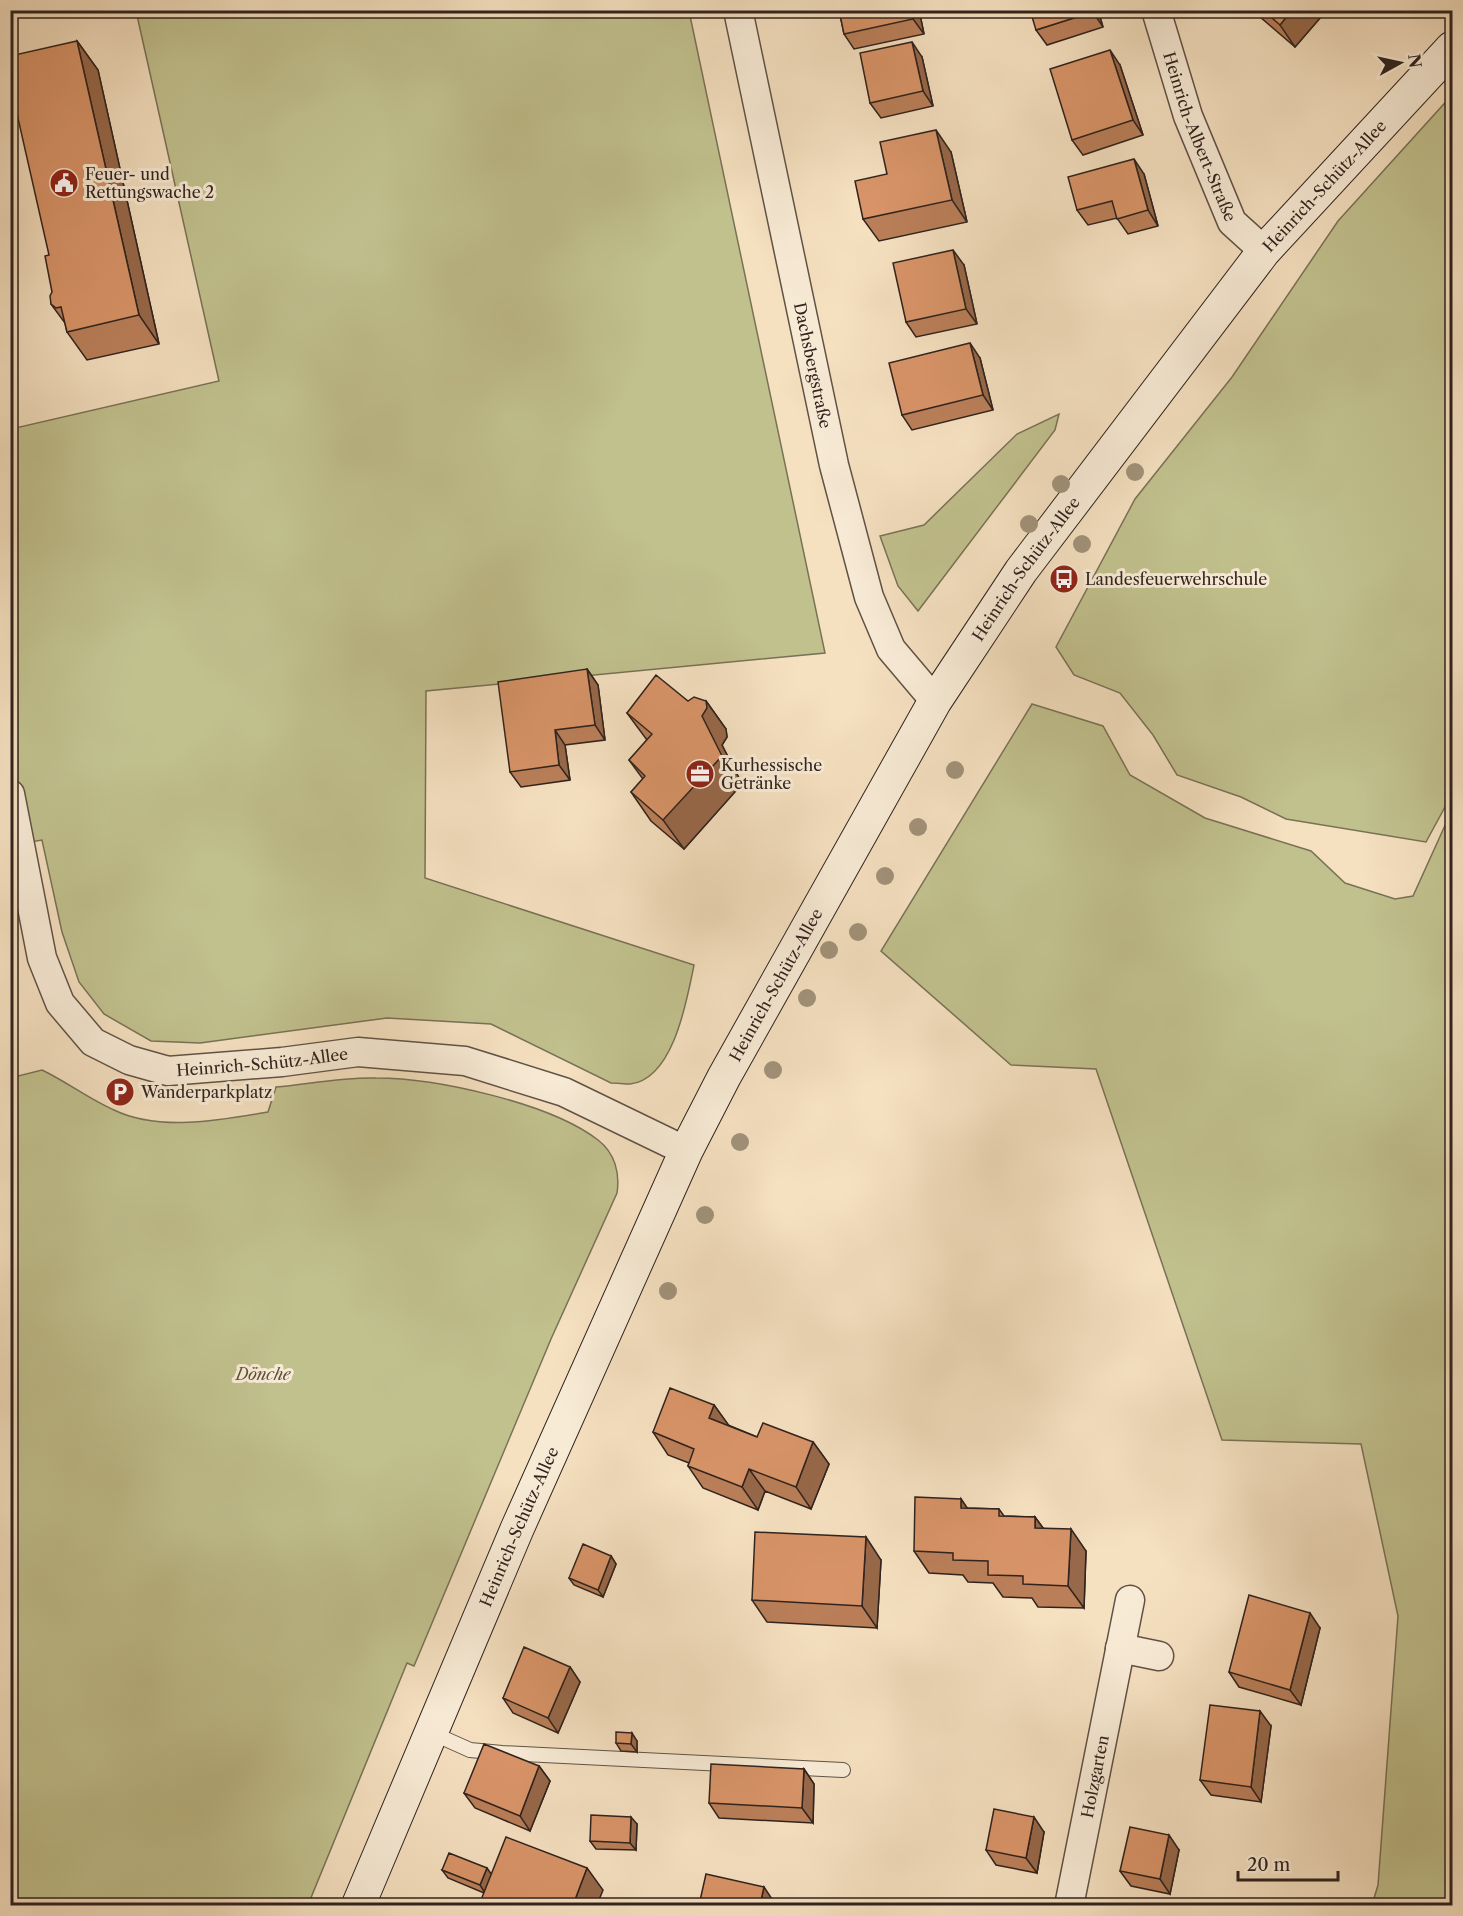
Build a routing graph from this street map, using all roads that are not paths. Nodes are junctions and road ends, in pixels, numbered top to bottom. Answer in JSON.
{"nodes":[{"id":1,"x":738,"y":10,"type":"edge"},
{"id":2,"x":1156,"y":10,"type":"edge"},
{"id":3,"x":1452,"y":48,"type":"edge"},
{"id":4,"x":1264,"y":251,"type":"junction"},
{"id":5,"x":935,"y":701,"type":"junction"},
{"id":6,"x":10,"y":794,"type":"edge"},
{"id":7,"x":686,"y":1151,"type":"junction"},
{"id":8,"x":1130,"y":1600,"type":"dead end"},
{"id":9,"x":1120,"y":1648,"type":"junction"},
{"id":10,"x":1160,"y":1656,"type":"dead end"},
{"id":11,"x":432,"y":1733,"type":"junction"},
{"id":12,"x":843,"y":1770,"type":"dead end"},
{"id":13,"x":358,"y":1905,"type":"edge"},
{"id":14,"x":1070,"y":1905,"type":"edge"}],
"edges":[{"from":1,"to":5,"type":"street","name":"Dachsbergstraße"},
{"from":2,"to":4,"type":"street","name":"Heinrich-Albert-Straße"},
{"from":3,"to":4,"type":"main road","name":"Heinrich-Schütz-Allee"},
{"from":4,"to":5,"type":"main road","name":"Heinrich-Schütz-Allee"},
{"from":5,"to":7,"type":"main road","name":"Heinrich-Schütz-Allee"},
{"from":6,"to":7,"type":"street","name":"Heinrich-Schütz-Allee"},
{"from":7,"to":11,"type":"main road","name":"Heinrich-Schütz-Allee"},
{"from":8,"to":9,"type":"street","name":"Holzgarten"},
{"from":9,"to":10,"type":"street"},
{"from":9,"to":14,"type":"street","name":"Holzgarten"},
{"from":11,"to":12,"type":"lane"},
{"from":11,"to":13,"type":"main road","name":"Heinrich-Schütz-Allee"}]}
